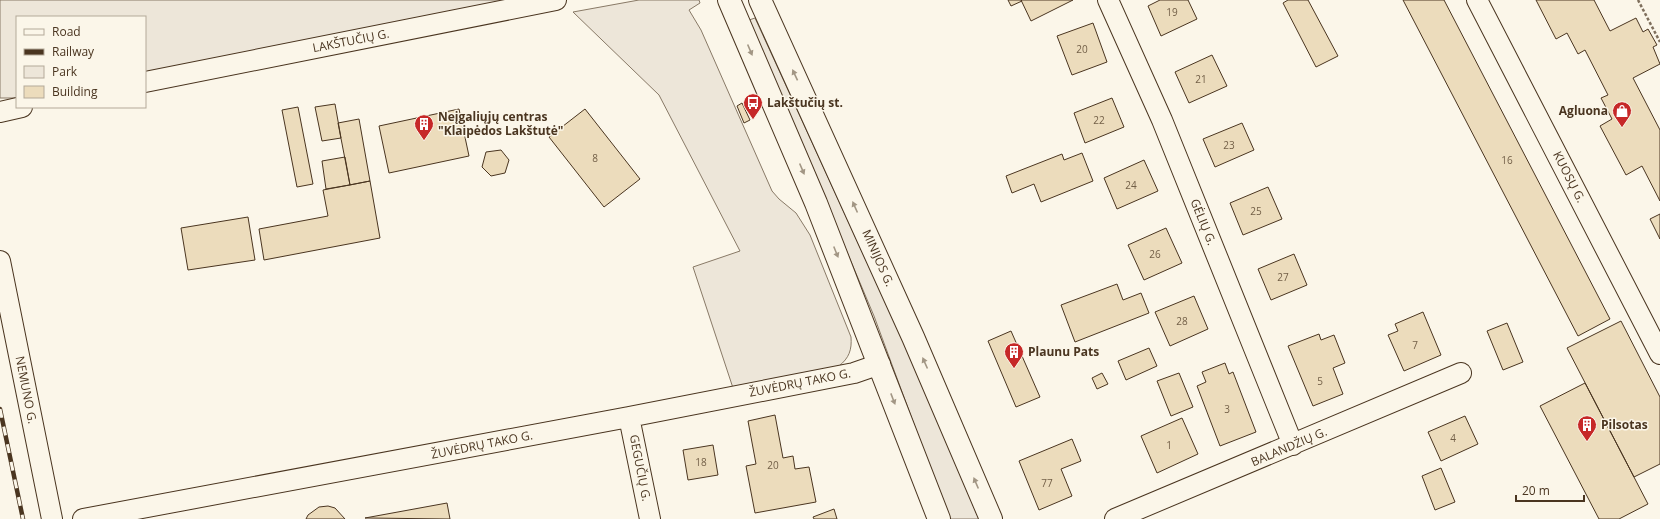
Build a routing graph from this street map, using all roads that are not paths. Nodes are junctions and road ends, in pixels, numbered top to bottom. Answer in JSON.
{"nodes":[{"id":1,"x":556,"y":0,"type":"edge"},
{"id":2,"x":729,"y":0,"type":"edge"},
{"id":3,"x":760,"y":0,"type":"edge"},
{"id":4,"x":1108,"y":0,"type":"edge"},
{"id":5,"x":1477,"y":0,"type":"edge"},
{"id":6,"x":146,"y":82,"type":"edge"},
{"id":7,"x":18,"y":108,"type":"edge"},
{"id":8,"x":0,"y":112,"type":"edge"},
{"id":9,"x":0,"y":261,"type":"edge"},
{"id":10,"x":1660,"y":354,"type":"edge"},
{"id":11,"x":880,"y":364,"type":"junction"},
{"id":12,"x":1461,"y":373,"type":"dead end"},
{"id":13,"x":629,"y":417,"type":"junction"},
{"id":14,"x":1293,"y":445,"type":"junction"},
{"id":15,"x":52,"y":519,"type":"edge"},
{"id":16,"x":83,"y":519,"type":"edge"},
{"id":17,"x":650,"y":519,"type":"edge"},
{"id":18,"x":939,"y":519,"type":"edge"},
{"id":19,"x":991,"y":519,"type":"edge"},
{"id":20,"x":1115,"y":519,"type":"edge"}],
"edges":[{"from":1,"to":6,"type":"street","name":"LAKŠTUČIŲ G."},
{"from":2,"to":11,"type":"main road","one_way":true},
{"from":19,"to":3,"type":"main road","name":"MINIJOS G.","one_way":true},
{"from":4,"to":14,"type":"street","name":"GĖLIŲ G."},
{"from":5,"to":10,"type":"street","name":"KUOSŲ G."},
{"from":7,"to":8,"type":"street"},
{"from":9,"to":15,"type":"street","name":"NEMUNO G."},
{"from":11,"to":13,"type":"street","name":"ŽUVĖDRŲ TAKO G."},
{"from":11,"to":18,"type":"main road","one_way":true},
{"from":12,"to":14,"type":"street","name":"BALANDŽIŲ G."},
{"from":13,"to":16,"type":"street","name":"ŽUVĖDRŲ TAKO G."},
{"from":13,"to":17,"type":"street","name":"GEGUČIŲ G."},
{"from":14,"to":20,"type":"street","name":"BALANDŽIŲ G."}]}
